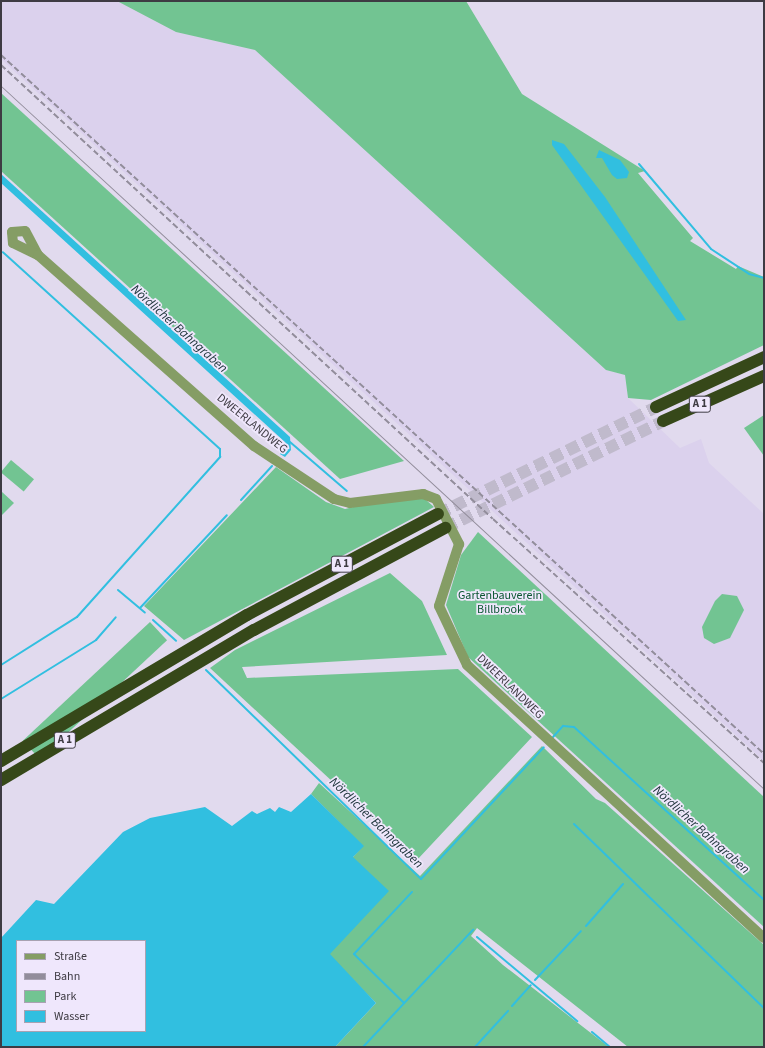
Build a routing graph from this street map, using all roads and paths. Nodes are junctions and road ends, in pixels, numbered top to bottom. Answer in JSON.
{"nodes":[{"id":1,"x":38,"y":255,"type":"dead end"},
{"id":2,"x":764,"y":357,"type":"edge"},
{"id":3,"x":764,"y":376,"type":"edge"},
{"id":4,"x":656,"y":407,"type":"tunnel mouth"},
{"id":5,"x":663,"y":421,"type":"tunnel mouth"},
{"id":6,"x":438,"y":514,"type":"tunnel mouth"},
{"id":7,"x":445,"y":528,"type":"tunnel mouth"},
{"id":8,"x":1,"y":761,"type":"edge"},
{"id":9,"x":1,"y":780,"type":"edge"},
{"id":10,"x":764,"y":938,"type":"edge"}],
"edges":[{"from":1,"to":10,"type":"street","name":"DWEERLANDWEG"},
{"from":2,"to":4,"type":"highway","number":"A 1"},
{"from":3,"to":5,"type":"highway","number":"A 1"},
{"from":6,"to":8,"type":"highway","number":"A 1"},
{"from":7,"to":9,"type":"highway","number":"A 1"}]}
